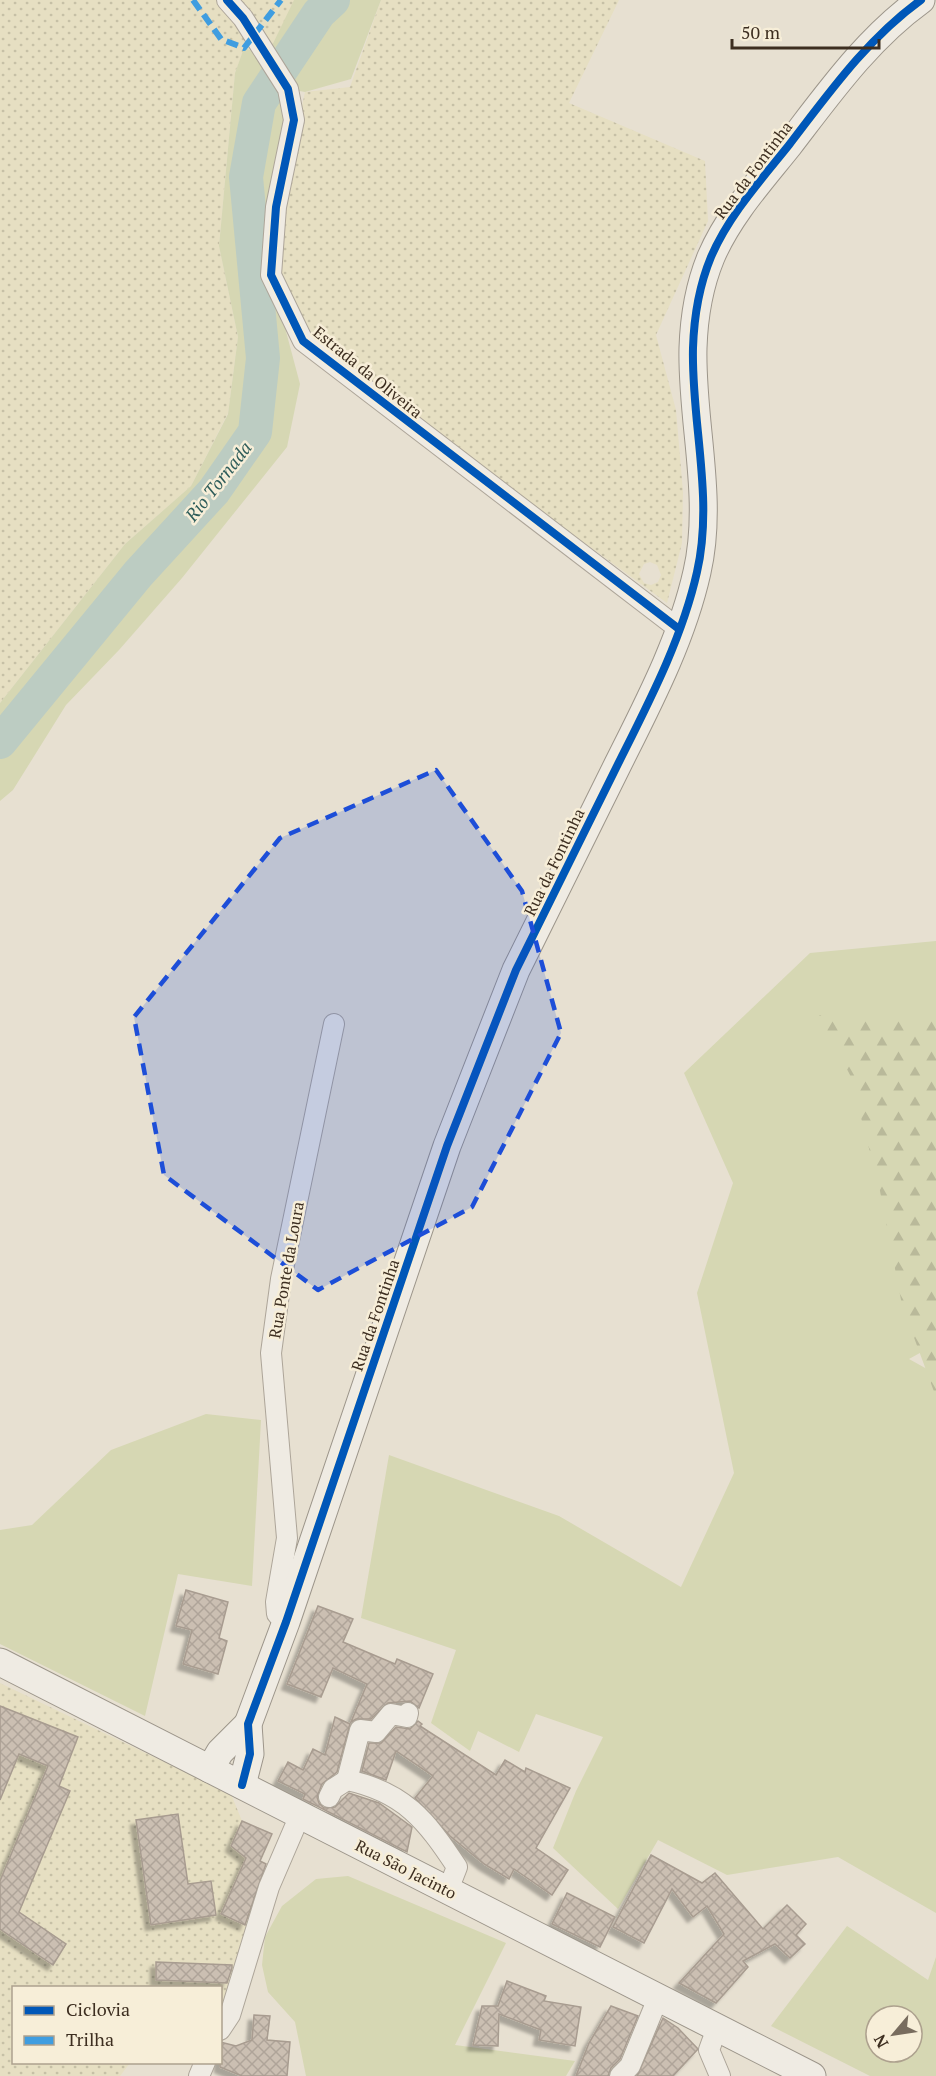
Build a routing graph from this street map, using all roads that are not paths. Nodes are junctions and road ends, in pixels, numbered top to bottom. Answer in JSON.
{"nodes":[{"id":1,"x":227,"y":0,"type":"edge"},
{"id":2,"x":921,"y":0,"type":"edge"},
{"id":3,"x":679,"y":629,"type":"junction"},
{"id":4,"x":334,"y":1024,"type":"dead end"},
{"id":5,"x":286,"y":1622,"type":"junction"},
{"id":6,"x":0,"y":1662,"type":"edge"},
{"id":7,"x":408,"y":1713,"type":"dead end"},
{"id":8,"x":248,"y":1724,"type":"junction"},
{"id":9,"x":210,"y":1769,"type":"junction"},
{"id":10,"x":347,"y":1780,"type":"junction"},
{"id":11,"x":242,"y":1785,"type":"junction"},
{"id":12,"x":328,"y":1797,"type":"dead end"},
{"id":13,"x":300,"y":1815,"type":"junction"},
{"id":14,"x":448,"y":1890,"type":"junction"},
{"id":15,"x":658,"y":1998,"type":"junction"},
{"id":16,"x":224,"y":2021,"type":"edge"},
{"id":17,"x":717,"y":2028,"type":"junction"},
{"id":18,"x":620,"y":2076,"type":"edge"},
{"id":19,"x":720,"y":2076,"type":"edge"},
{"id":20,"x":812,"y":2076,"type":"edge"}],
"edges":[{"from":1,"to":3,"type":"street","name":"Estrada da Oliveira"},
{"from":2,"to":3,"type":"street","name":"Rua da Fontinha"},
{"from":3,"to":5,"type":"street","name":"Rua da Fontinha"},
{"from":4,"to":5,"type":"street","name":"Rua Ponte da Loura"},
{"from":5,"to":8,"type":"street","name":"Rua da Fontinha"},
{"from":6,"to":9,"type":"street","name":"Rua São Jacinto"},
{"from":7,"to":10,"type":"street"},
{"from":8,"to":9,"type":"street","name":"Rua da Fontinha"},
{"from":8,"to":11,"type":"street","name":"Rua da Fontinha"},
{"from":9,"to":11,"type":"street","name":"Rua São Jacinto"},
{"from":10,"to":12,"type":"street"},
{"from":10,"to":14,"type":"street"},
{"from":11,"to":13,"type":"street","name":"Rua São Jacinto"},
{"from":13,"to":14,"type":"street","name":"Rua São Jacinto"},
{"from":13,"to":16,"type":"street"},
{"from":14,"to":15,"type":"street","name":"Rua São Jacinto"},
{"from":15,"to":17,"type":"street","name":"Rua São Jacinto"},
{"from":15,"to":18,"type":"street"},
{"from":17,"to":19,"type":"street"},
{"from":17,"to":20,"type":"street","name":"Rua São Jacinto"}]}
